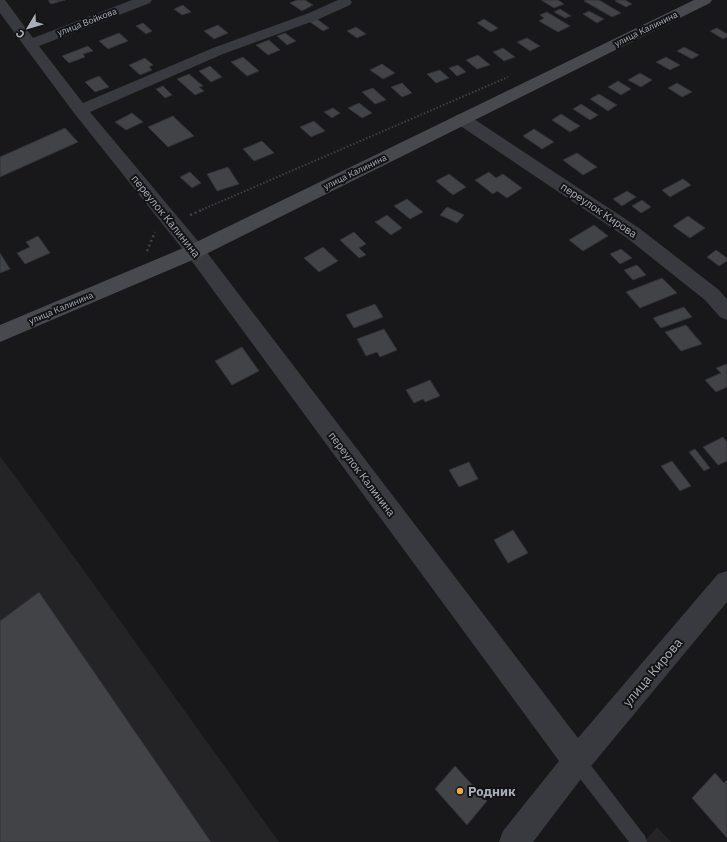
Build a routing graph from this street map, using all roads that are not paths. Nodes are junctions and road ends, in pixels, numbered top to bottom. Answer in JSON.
{"nodes":[{"id":1,"x":145,"y":0,"type":"edge"},
{"id":2,"x":705,"y":0,"type":"edge"},
{"id":3,"x":0,"y":2,"type":"edge"},
{"id":4,"x":345,"y":2,"type":"dead end"},
{"id":5,"x":30,"y":44,"type":"junction"},
{"id":6,"x":80,"y":110,"type":"junction"},
{"id":7,"x":462,"y":119,"type":"junction"},
{"id":8,"x":195,"y":251,"type":"junction"},
{"id":9,"x":727,"y":312,"type":"edge"},
{"id":10,"x":0,"y":334,"type":"edge"},
{"id":11,"x":727,"y":583,"type":"edge"},
{"id":12,"x":576,"y":761,"type":"junction"},
{"id":13,"x":514,"y":842,"type":"edge"},
{"id":14,"x":639,"y":842,"type":"edge"}],
"edges":[{"from":1,"to":5,"type":"street","name":"улица Войкова"},
{"from":2,"to":7,"type":"street","name":"улица Калинина"},
{"from":3,"to":5,"type":"street","name":"переулок Калинина"},
{"from":4,"to":6,"type":"street"},
{"from":5,"to":6,"type":"street","name":"переулок Калинина"},
{"from":6,"to":8,"type":"street","name":"переулок Калинина"},
{"from":7,"to":8,"type":"street","name":"улица Калинина"},
{"from":7,"to":9,"type":"street","name":"переулок Кирова"},
{"from":8,"to":10,"type":"street","name":"улица Калинина"},
{"from":8,"to":12,"type":"street","name":"переулок Калинина"},
{"from":11,"to":12,"type":"street","name":"улица Кирова"},
{"from":12,"to":13,"type":"street"},
{"from":12,"to":14,"type":"lane"}]}
